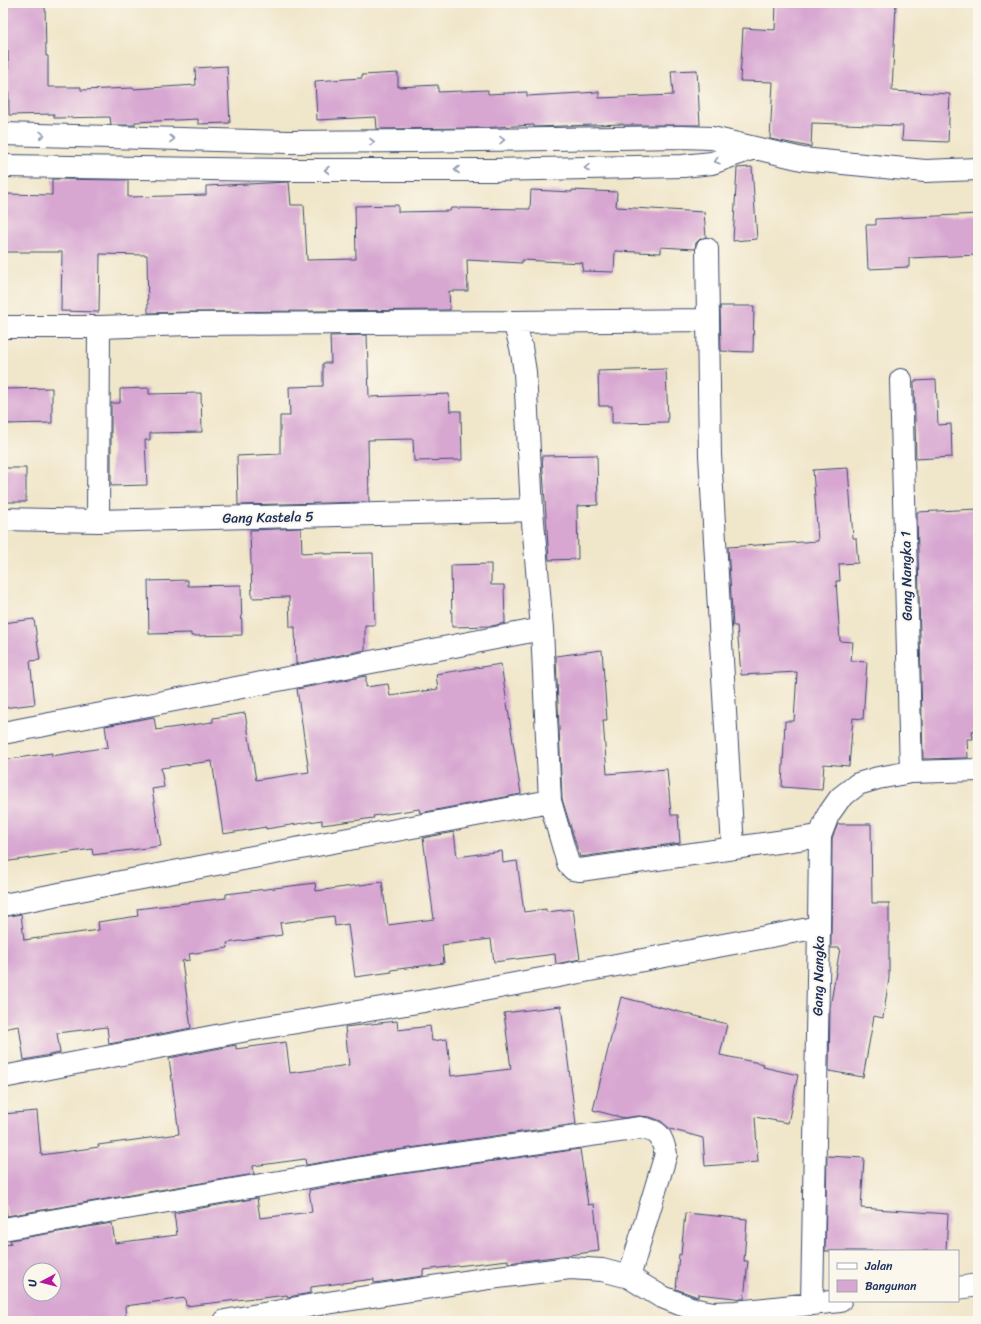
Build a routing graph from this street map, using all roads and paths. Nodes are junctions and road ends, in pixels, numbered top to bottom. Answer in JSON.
{"nodes":[{"id":1,"x":3,"y":134,"type":"edge"},
{"id":2,"x":289,"y":142,"type":"junction"},
{"id":3,"x":754,"y":148,"type":"junction"},
{"id":4,"x":3,"y":166,"type":"edge"},
{"id":5,"x":978,"y":169,"type":"edge"},
{"id":6,"x":287,"y":170,"type":"junction"},
{"id":7,"x":707,"y":249,"type":"dead end"},
{"id":8,"x":708,"y":320,"type":"junction"},
{"id":9,"x":514,"y":322,"type":"junction"},
{"id":10,"x":3,"y":327,"type":"edge"},
{"id":11,"x":99,"y":328,"type":"junction"},
{"id":12,"x":902,"y":380,"type":"dead end"},
{"id":13,"x":532,"y":510,"type":"junction"},
{"id":14,"x":3,"y":519,"type":"edge"},
{"id":15,"x":98,"y":521,"type":"junction"},
{"id":16,"x":542,"y":629,"type":"junction"},
{"id":17,"x":3,"y":733,"type":"edge"},
{"id":18,"x":978,"y":770,"type":"edge"},
{"id":19,"x":911,"y":772,"type":"junction"},
{"id":20,"x":550,"y":801,"type":"junction"},
{"id":21,"x":820,"y":836,"type":"junction"},
{"id":22,"x":733,"y":848,"type":"junction"},
{"id":23,"x":3,"y":905,"type":"edge"},
{"id":24,"x":819,"y":927,"type":"junction"},
{"id":25,"x":3,"y":1077,"type":"edge"},
{"id":26,"x":3,"y":1229,"type":"edge"},
{"id":27,"x":629,"y":1278,"type":"junction"},
{"id":28,"x":978,"y":1285,"type":"edge"},
{"id":29,"x":959,"y":1288,"type":"edge"},
{"id":30,"x":831,"y":1302,"type":"edge"},
{"id":31,"x":812,"y":1304,"type":"junction"},
{"id":32,"x":225,"y":1321,"type":"edge"}],
"edges":[{"from":1,"to":2,"type":"street","one_way":true},
{"from":2,"to":3,"type":"street","one_way":true},
{"from":2,"to":6,"type":"street"},
{"from":3,"to":5,"type":"street"},
{"from":3,"to":6,"type":"street","one_way":true},
{"from":4,"to":6,"type":"street"},
{"from":7,"to":8,"type":"street"},
{"from":8,"to":9,"type":"street"},
{"from":8,"to":22,"type":"street"},
{"from":9,"to":11,"type":"street"},
{"from":9,"to":13,"type":"street"},
{"from":10,"to":11,"type":"street"},
{"from":11,"to":15,"type":"street"},
{"from":12,"to":19,"type":"street","name":"Gang Nangka 1"},
{"from":13,"to":15,"type":"street","name":"Gang Kastela 5"},
{"from":13,"to":16,"type":"street"},
{"from":14,"to":15,"type":"street","name":"Gang Kastela 5"},
{"from":16,"to":17,"type":"street"},
{"from":16,"to":20,"type":"street"},
{"from":18,"to":19,"type":"street","name":"Gang Nangka"},
{"from":19,"to":21,"type":"street","name":"Gang Nangka"},
{"from":20,"to":22,"type":"street"},
{"from":20,"to":23,"type":"street"},
{"from":21,"to":22,"type":"street"},
{"from":21,"to":24,"type":"street","name":"Gang Nangka"},
{"from":24,"to":25,"type":"street"},
{"from":24,"to":31,"type":"street","name":"Gang Nangka"},
{"from":26,"to":27,"type":"street"},
{"from":27,"to":31,"type":"street"},
{"from":27,"to":32,"type":"street"},
{"from":28,"to":29,"type":"street"},
{"from":30,"to":31,"type":"street"}]}
